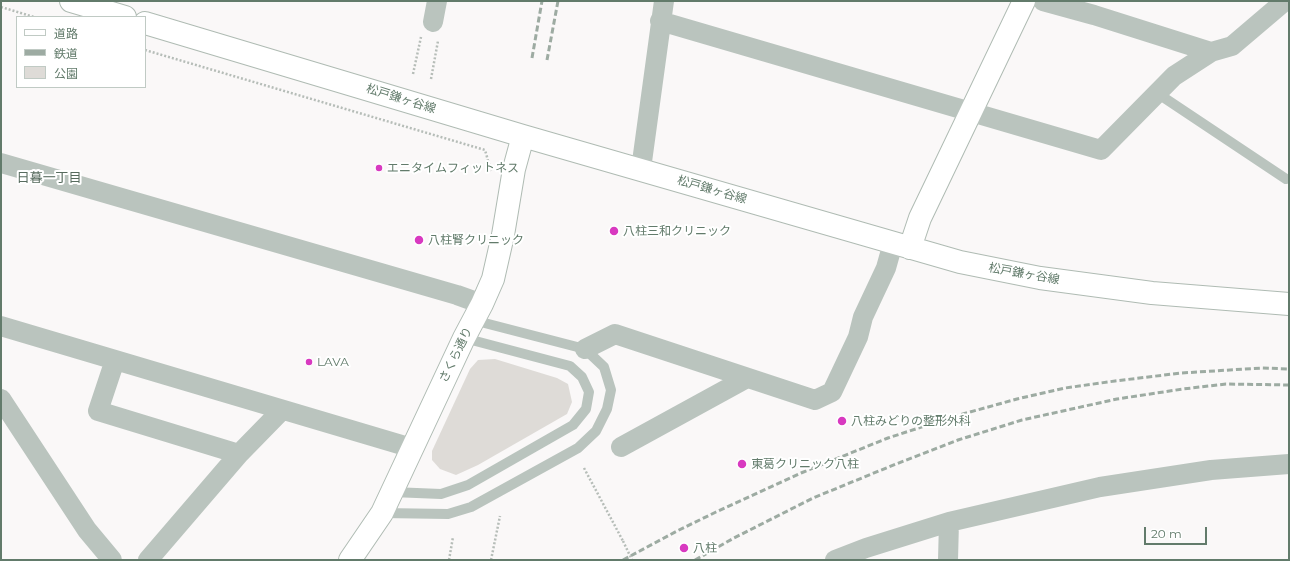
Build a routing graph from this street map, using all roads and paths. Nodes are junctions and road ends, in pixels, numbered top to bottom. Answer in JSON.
{"nodes":[{"id":1,"x":71,"y":1,"type":"edge"},
{"id":2,"x":437,"y":1,"type":"edge"},
{"id":3,"x":664,"y":1,"type":"edge"},
{"id":4,"x":1024,"y":1,"type":"edge"},
{"id":5,"x":1043,"y":1,"type":"edge"},
{"id":6,"x":1285,"y":1,"type":"edge"},
{"id":7,"x":1,"y":7,"type":"edge"},
{"id":8,"x":31,"y":16,"type":"edge"},
{"id":9,"x":121,"y":16,"type":"edge"},
{"id":10,"x":660,"y":21,"type":"junction"},
{"id":11,"x":433,"y":22,"type":"junction"},
{"id":12,"x":146,"y":23,"type":"edge"},
{"id":13,"x":146,"y":50,"type":"edge"},
{"id":14,"x":1211,"y":52,"type":"junction"},
{"id":15,"x":413,"y":74,"type":"dead end"},
{"id":16,"x":431,"y":79,"type":"dead end"},
{"id":17,"x":1157,"y":92,"type":"junction"},
{"id":18,"x":972,"y":112,"type":"junction"},
{"id":19,"x":523,"y":136,"type":"junction"},
{"id":20,"x":1,"y":163,"type":"edge"},
{"id":21,"x":640,"y":169,"type":"junction"},
{"id":22,"x":491,"y":172,"type":"dead end"},
{"id":23,"x":1286,"y":179,"type":"dead end"},
{"id":24,"x":902,"y":246,"type":"junction"},
{"id":25,"x":1289,"y":304,"type":"edge"},
{"id":26,"x":473,"y":321,"type":"junction"},
{"id":27,"x":1,"y":326,"type":"edge"},
{"id":28,"x":585,"y":349,"type":"junction"},
{"id":29,"x":115,"y":360,"type":"junction"},
{"id":30,"x":747,"y":378,"type":"junction"},
{"id":31,"x":1,"y":399,"type":"edge"},
{"id":32,"x":282,"y":410,"type":"junction"},
{"id":33,"x":621,"y":447,"type":"dead end"},
{"id":34,"x":412,"y":448,"type":"junction"},
{"id":35,"x":239,"y":454,"type":"junction"},
{"id":36,"x":1289,"y":464,"type":"edge"},
{"id":37,"x":584,"y":468,"type":"dead end"},
{"id":38,"x":392,"y":492,"type":"junction"},
{"id":39,"x":382,"y":513,"type":"junction"},
{"id":40,"x":500,"y":516,"type":"dead end"},
{"id":41,"x":949,"y":522,"type":"junction"},
{"id":42,"x":453,"y":537,"type":"dead end"},
{"id":43,"x":112,"y":560,"type":"edge"},
{"id":44,"x":148,"y":560,"type":"edge"},
{"id":45,"x":350,"y":560,"type":"edge"},
{"id":46,"x":449,"y":560,"type":"edge"},
{"id":47,"x":491,"y":560,"type":"edge"},
{"id":48,"x":632,"y":560,"type":"edge"},
{"id":49,"x":835,"y":560,"type":"edge"},
{"id":50,"x":948,"y":560,"type":"edge"}],
"edges":[{"from":1,"to":9,"type":"main road"},
{"from":2,"to":11,"type":"street"},
{"from":3,"to":10,"type":"street"},
{"from":4,"to":18,"type":"main road"},
{"from":5,"to":14,"type":"street"},
{"from":6,"to":14,"type":"street"},
{"from":7,"to":8,"type":"path"},
{"from":10,"to":18,"type":"street"},
{"from":10,"to":21,"type":"street"},
{"from":11,"to":15,"type":"path"},
{"from":11,"to":16,"type":"path"},
{"from":12,"to":19,"type":"main road","name":"松戸鎌ヶ谷線"},
{"from":13,"to":22,"type":"path"},
{"from":14,"to":17,"type":"street"},
{"from":17,"to":18,"type":"street"},
{"from":17,"to":23,"type":"lane"},
{"from":18,"to":24,"type":"main road"},
{"from":19,"to":21,"type":"main road","name":"松戸鎌ヶ谷線"},
{"from":19,"to":26,"type":"main road","name":"さくら通り"},
{"from":20,"to":26,"type":"street"},
{"from":21,"to":24,"type":"main road","name":"松戸鎌ヶ谷線"},
{"from":24,"to":25,"type":"main road","name":"松戸鎌ヶ谷線"},
{"from":24,"to":30,"type":"street"},
{"from":26,"to":28,"type":"lane"},
{"from":26,"to":34,"type":"main road","name":"さくら通り"},
{"from":26,"to":38,"type":"lane"},
{"from":27,"to":29,"type":"street"},
{"from":28,"to":30,"type":"street"},
{"from":28,"to":39,"type":"lane"},
{"from":29,"to":32,"type":"street"},
{"from":29,"to":35,"type":"street"},
{"from":30,"to":33,"type":"street"},
{"from":31,"to":43,"type":"street"},
{"from":32,"to":34,"type":"street"},
{"from":32,"to":35,"type":"street"},
{"from":34,"to":38,"type":"main road","name":"さくら通り"},
{"from":35,"to":44,"type":"street"},
{"from":36,"to":41,"type":"street"},
{"from":37,"to":48,"type":"path","bridge":true},
{"from":38,"to":39,"type":"main road","name":"さくら通り"},
{"from":39,"to":45,"type":"main road","name":"さくら通り"},
{"from":40,"to":47,"type":"path"},
{"from":41,"to":49,"type":"street"},
{"from":41,"to":50,"type":"street"},
{"from":42,"to":46,"type":"path"}]}
